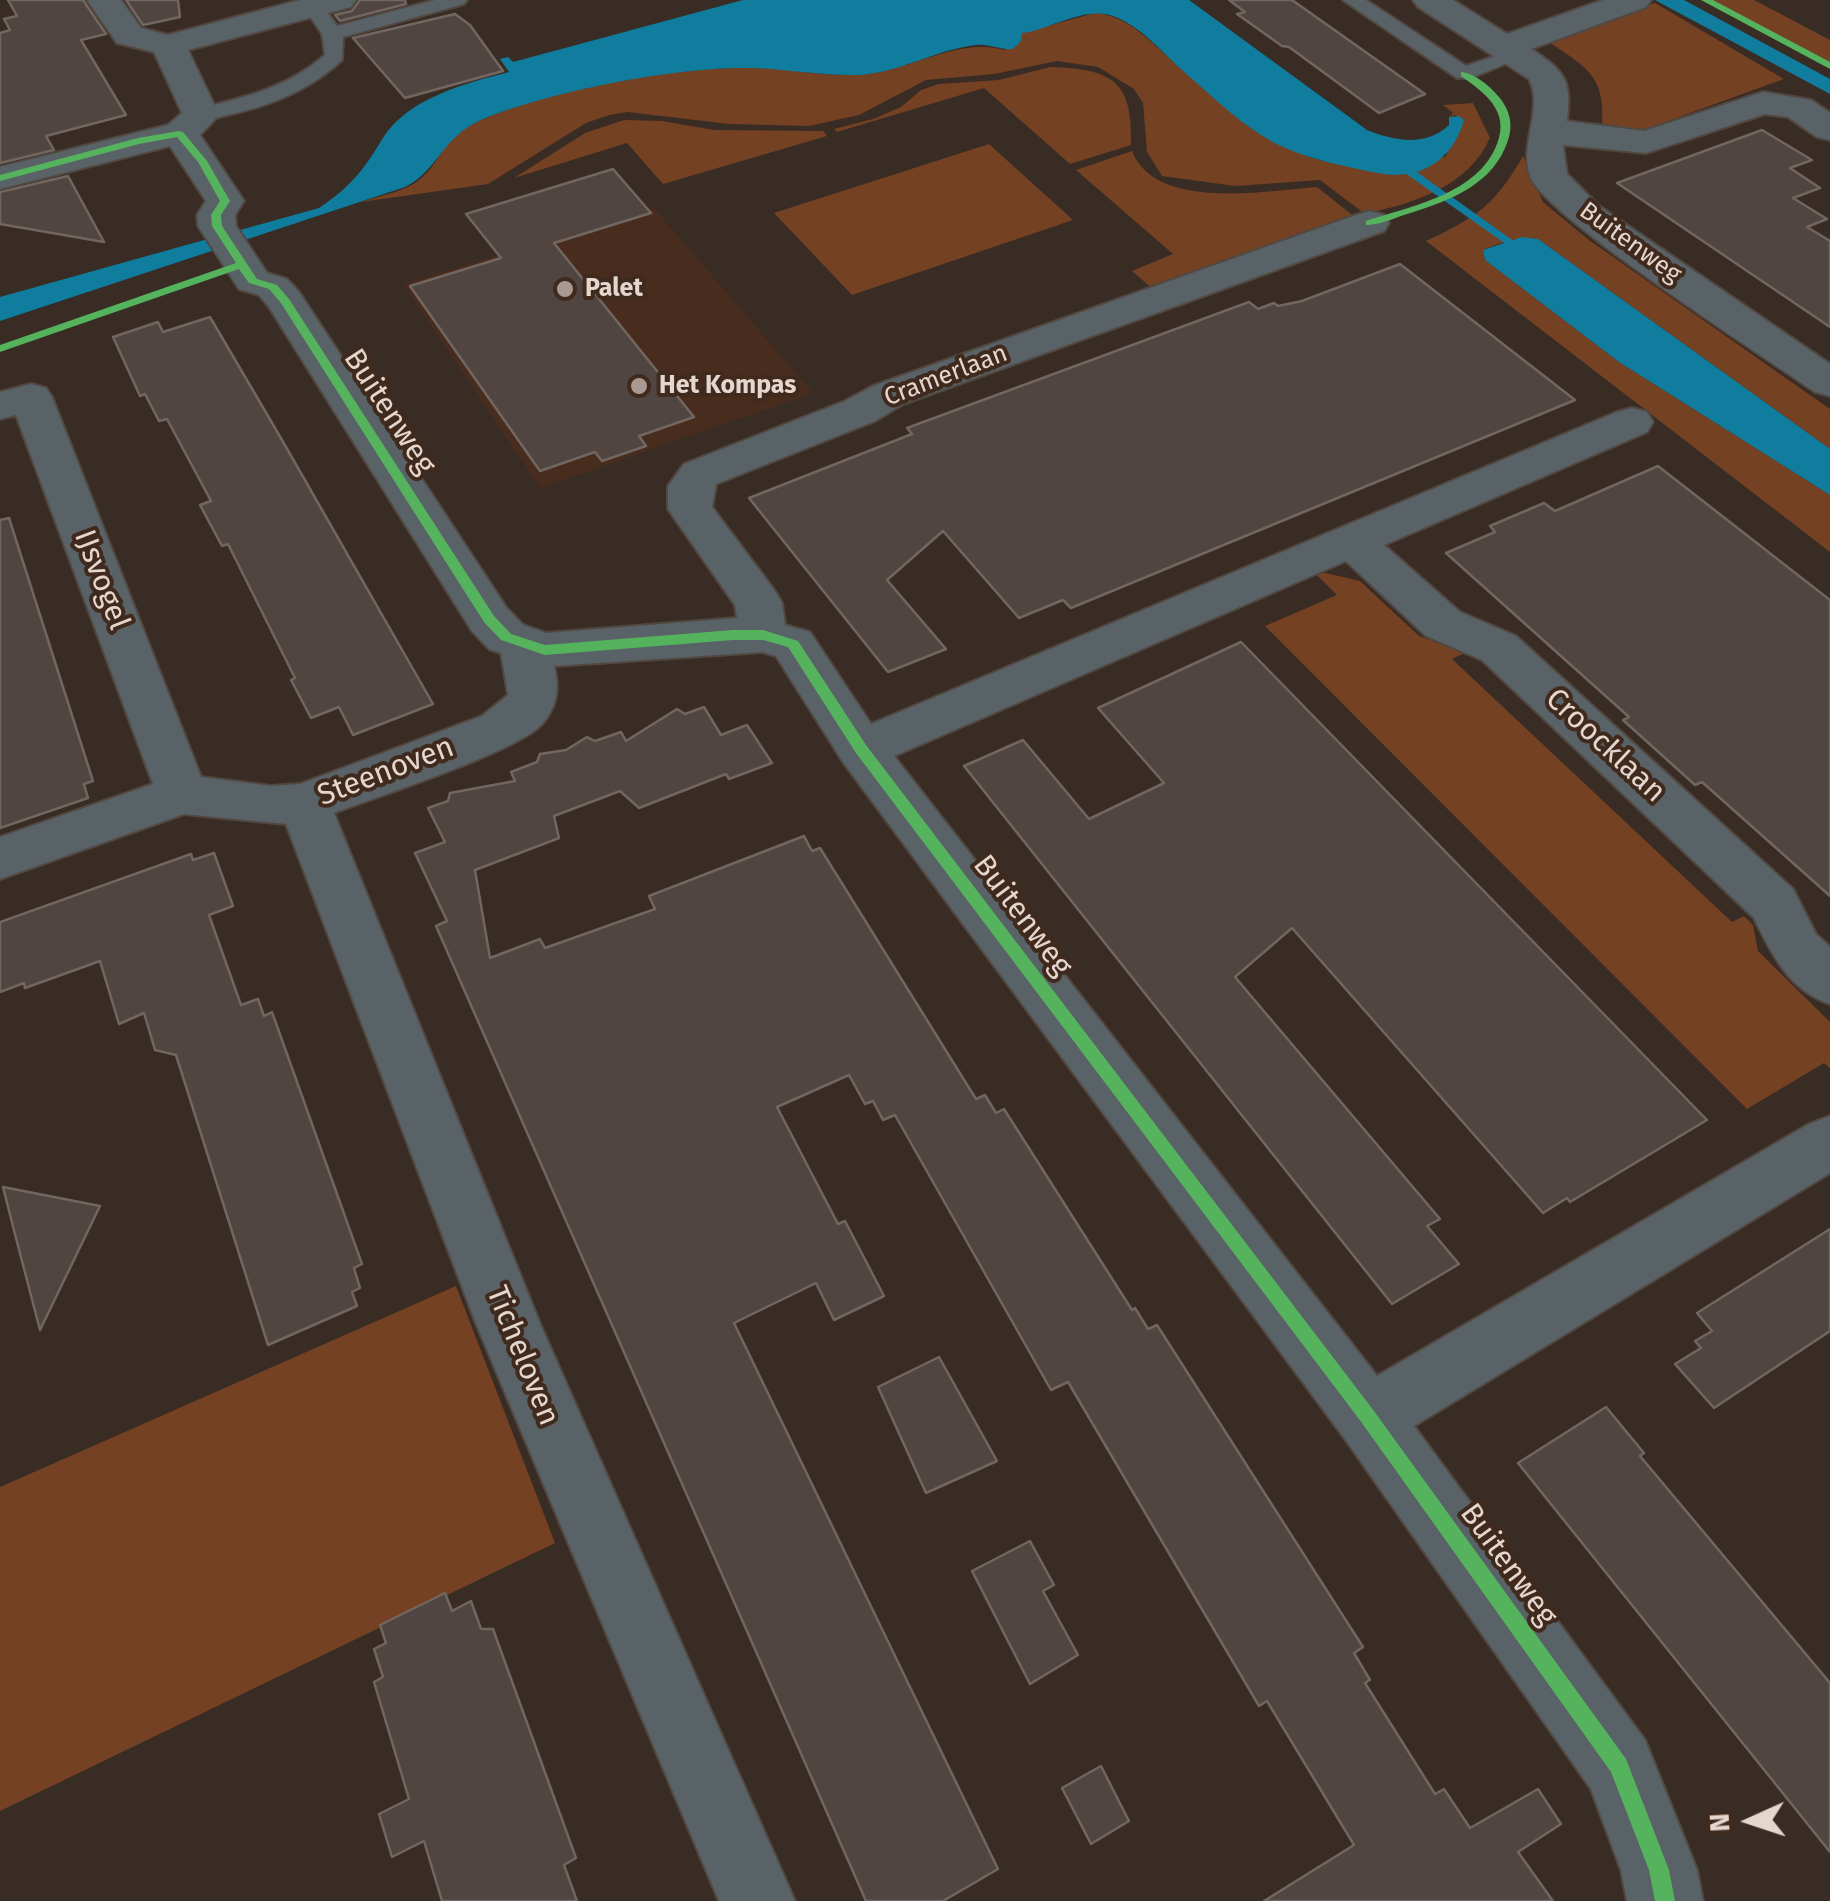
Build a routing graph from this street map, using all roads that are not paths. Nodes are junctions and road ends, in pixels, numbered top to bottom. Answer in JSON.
{"nodes":[{"id":1,"x":104,"y":0,"type":"edge"},
{"id":2,"x":457,"y":0,"type":"edge"},
{"id":3,"x":1353,"y":0,"type":"edge"},
{"id":4,"x":1430,"y":0,"type":"edge"},
{"id":5,"x":1634,"y":0,"type":"edge"},
{"id":6,"x":328,"y":13,"type":"edge"},
{"id":7,"x":168,"y":45,"type":"junction"},
{"id":8,"x":1512,"y":51,"type":"junction"},
{"id":9,"x":190,"y":125,"type":"junction"},
{"id":10,"x":1547,"y":128,"type":"junction"},
{"id":11,"x":1830,"y":130,"type":"edge"},
{"id":12,"x":0,"y":178,"type":"edge"},
{"id":13,"x":1370,"y":223,"type":"dead end"},
{"id":14,"x":1830,"y":383,"type":"edge"},
{"id":15,"x":0,"y":406,"type":"edge"},
{"id":16,"x":1632,"y":422,"type":"dead end"},
{"id":17,"x":1353,"y":542,"type":"junction"},
{"id":18,"x":763,"y":635,"type":"junction"},
{"id":19,"x":523,"y":646,"type":"junction"},
{"id":20,"x":861,"y":750,"type":"junction"},
{"id":21,"x":182,"y":794,"type":"junction"},
{"id":22,"x":304,"y":803,"type":"junction"},
{"id":23,"x":0,"y":858,"type":"edge"},
{"id":24,"x":1830,"y":981,"type":"edge"},
{"id":25,"x":1830,"y":1142,"type":"edge"},
{"id":26,"x":1368,"y":1417,"type":"junction"},
{"id":27,"x":757,"y":1901,"type":"edge"},
{"id":28,"x":1665,"y":1901,"type":"edge"}],
"edges":[{"from":1,"to":7,"type":"street"},
{"from":2,"to":6,"type":"lane"},
{"from":3,"to":8,"type":"lane"},
{"from":4,"to":8,"type":"street","name":"Buitenweg"},
{"from":5,"to":8,"type":"street"},
{"from":6,"to":7,"type":"street"},
{"from":6,"to":9,"type":"lane"},
{"from":7,"to":9,"type":"street","name":"Buitenweg"},
{"from":8,"to":10,"type":"street","name":"Buitenweg"},
{"from":9,"to":12,"type":"street"},
{"from":9,"to":19,"type":"street","name":"Buitenweg"},
{"from":10,"to":11,"type":"street"},
{"from":10,"to":14,"type":"street","name":"Buitenweg"},
{"from":13,"to":18,"type":"street","name":"Cramerlaan"},
{"from":15,"to":21,"type":"street","name":"IJsvogel"},
{"from":16,"to":17,"type":"street"},
{"from":17,"to":20,"type":"street"},
{"from":17,"to":24,"type":"street","name":"Croocklaan"},
{"from":18,"to":19,"type":"street"},
{"from":18,"to":20,"type":"street","name":"Buitenweg"},
{"from":19,"to":22,"type":"street","name":"Steenoven"},
{"from":20,"to":26,"type":"street","name":"Buitenweg"},
{"from":21,"to":22,"type":"street","name":"Steenoven"},
{"from":21,"to":23,"type":"street","name":"Steenoven"},
{"from":22,"to":27,"type":"street","name":"Ticheloven"},
{"from":25,"to":26,"type":"street"},
{"from":26,"to":28,"type":"street","name":"Buitenweg"}]}
